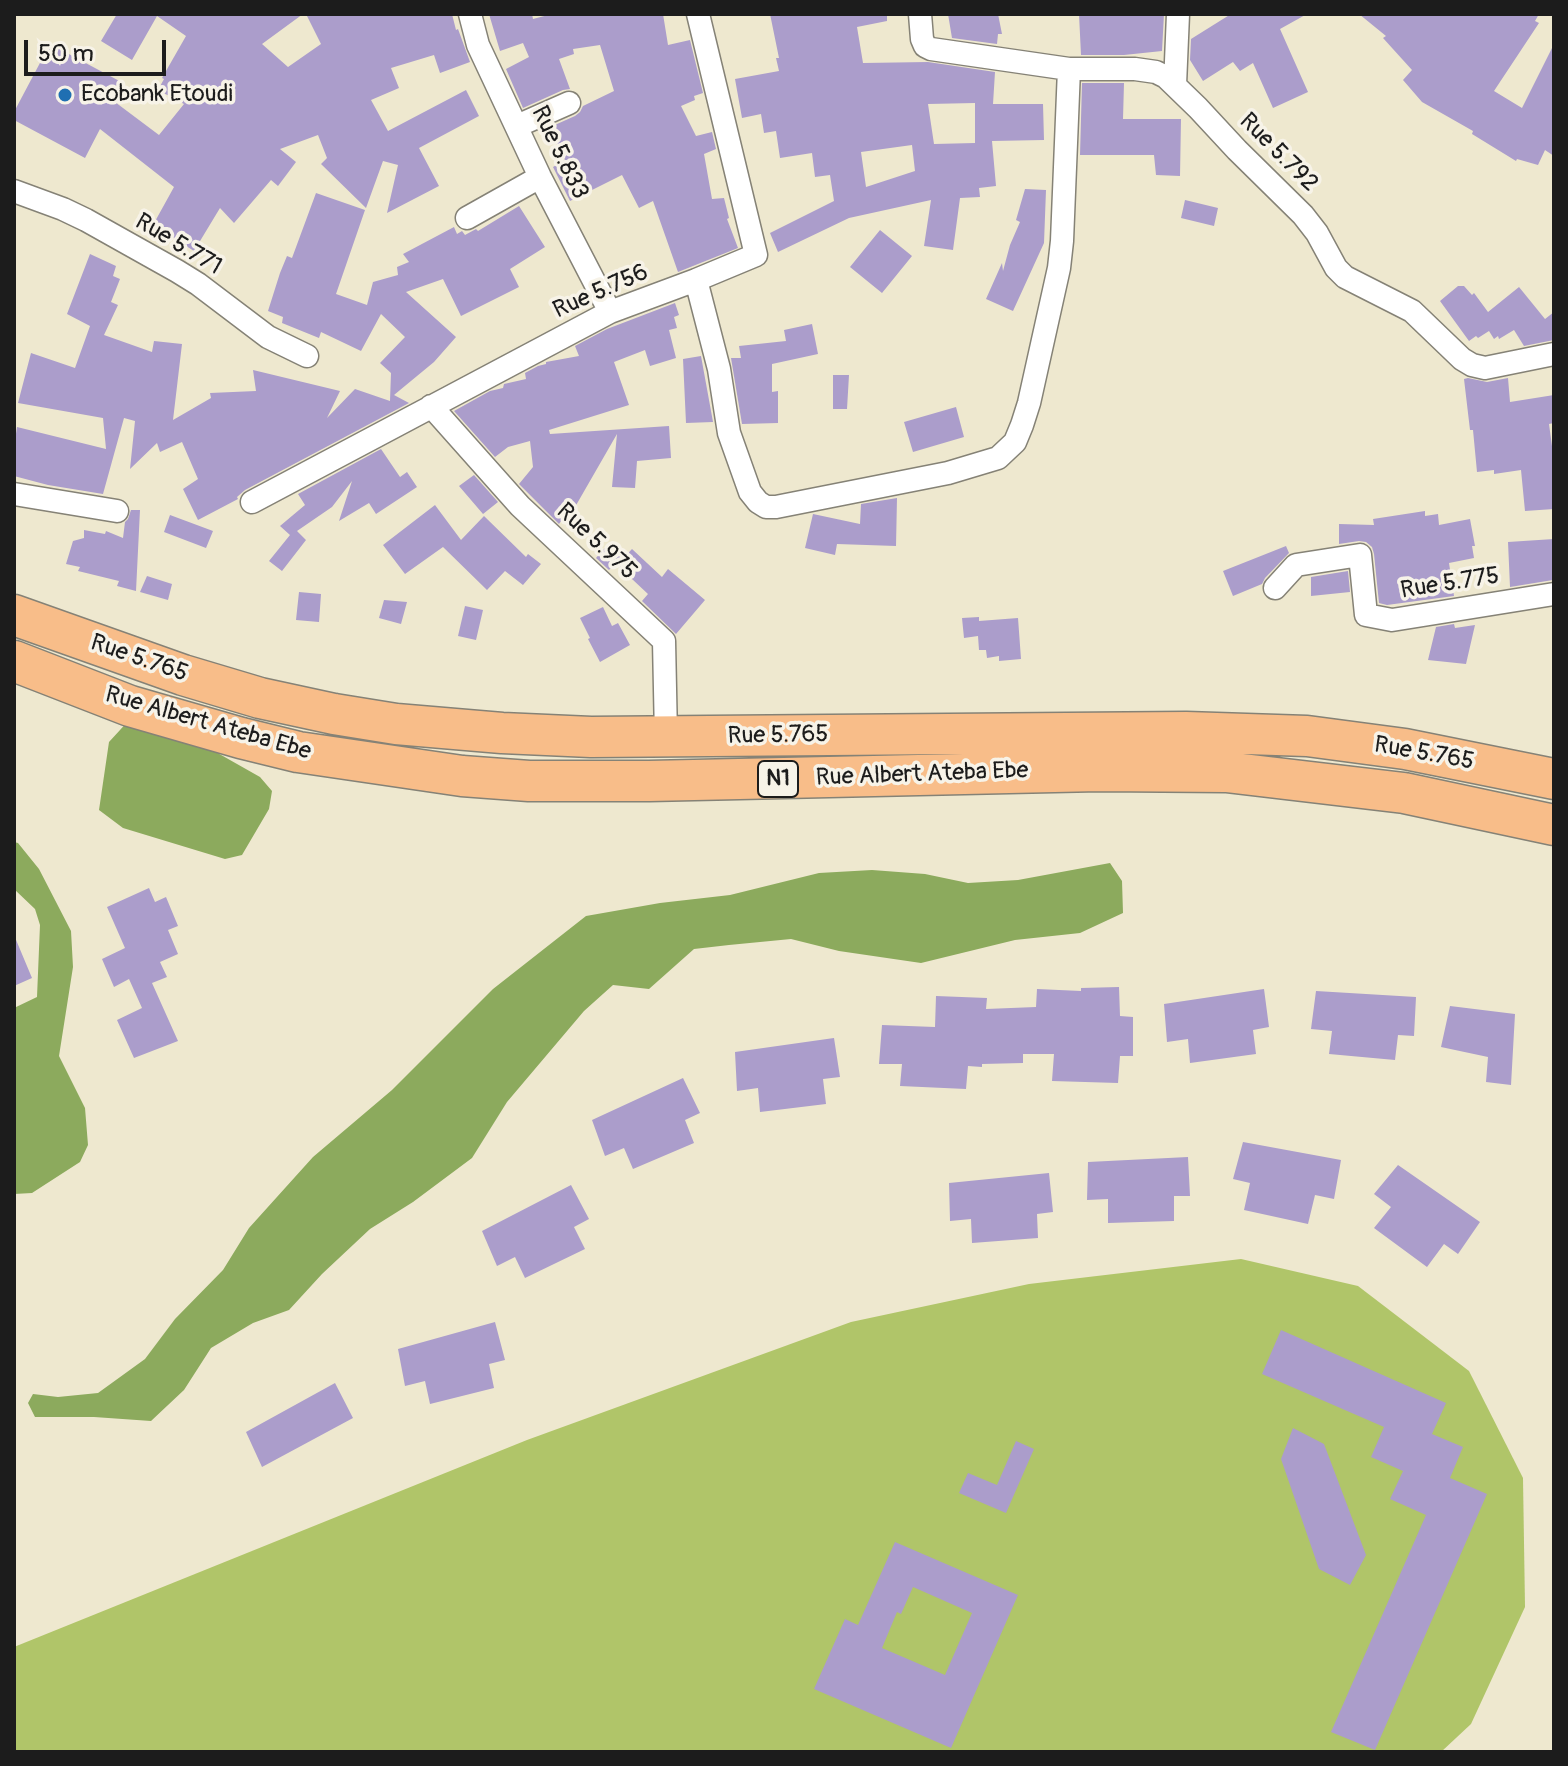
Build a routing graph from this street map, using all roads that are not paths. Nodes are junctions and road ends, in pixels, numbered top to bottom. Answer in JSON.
{"nodes":[{"id":1,"x":470,"y":14,"type":"edge"},
{"id":2,"x":698,"y":14,"type":"edge"},
{"id":3,"x":920,"y":14,"type":"edge"},
{"id":4,"x":1178,"y":14,"type":"edge"},
{"id":5,"x":1069,"y":69,"type":"junction"},
{"id":6,"x":1175,"y":85,"type":"junction"},
{"id":7,"x":569,"y":103,"type":"dead end"},
{"id":8,"x":517,"y":126,"type":"junction"},
{"id":9,"x":540,"y":177,"type":"junction"},
{"id":10,"x":14,"y":191,"type":"edge"},
{"id":11,"x":467,"y":218,"type":"dead end"},
{"id":12,"x":696,"y":280,"type":"junction"},
{"id":13,"x":610,"y":312,"type":"junction"},
{"id":14,"x":1554,"y":354,"type":"edge"},
{"id":15,"x":307,"y":356,"type":"dead end"},
{"id":16,"x":431,"y":406,"type":"junction"},
{"id":17,"x":14,"y":494,"type":"edge"},
{"id":18,"x":252,"y":502,"type":"dead end"},
{"id":19,"x":117,"y":511,"type":"dead end"},
{"id":20,"x":1275,"y":588,"type":"dead end"},
{"id":21,"x":1554,"y":594,"type":"edge"},
{"id":22,"x":14,"y":615,"type":"edge"},
{"id":23,"x":14,"y":661,"type":"edge"},
{"id":24,"x":33,"y":680,"type":"edge"},
{"id":25,"x":666,"y":737,"type":"junction"},
{"id":26,"x":1554,"y":779,"type":"edge"},
{"id":27,"x":1554,"y":825,"type":"edge"}],
"edges":[{"from":1,"to":8,"type":"street","name":"Rue 5.833"},
{"from":2,"to":12,"type":"street","name":"Rue 5.756"},
{"from":3,"to":5,"type":"street","name":"Rue 5.792"},
{"from":4,"to":6,"type":"street"},
{"from":5,"to":6,"type":"street","name":"Rue 5.792"},
{"from":5,"to":12,"type":"street"},
{"from":6,"to":14,"type":"street","name":"Rue 5.792"},
{"from":7,"to":8,"type":"street"},
{"from":8,"to":9,"type":"street","name":"Rue 5.833"},
{"from":9,"to":11,"type":"street"},
{"from":9,"to":13,"type":"street","name":"Rue 5.833"},
{"from":10,"to":15,"type":"street","name":"Rue 5.771"},
{"from":12,"to":13,"type":"street","name":"Rue 5.756"},
{"from":13,"to":16,"type":"street","name":"Rue 5.756"},
{"from":16,"to":18,"type":"street","name":"Rue 5.756"},
{"from":16,"to":25,"type":"street","name":"Rue 5.975"},
{"from":17,"to":19,"type":"street"},
{"from":20,"to":21,"type":"street","name":"Rue 5.775"},
{"from":22,"to":25,"type":"highway","name":"Rue 5.765","number":"N1"},
{"from":23,"to":24,"type":"highway","name":"Rue Albert Ateba Ebe","number":"N1"},
{"from":24,"to":27,"type":"highway","name":"Rue Albert Ateba Ebe","number":"N1"},
{"from":25,"to":26,"type":"highway","name":"Rue 5.765","number":"N1"}]}
